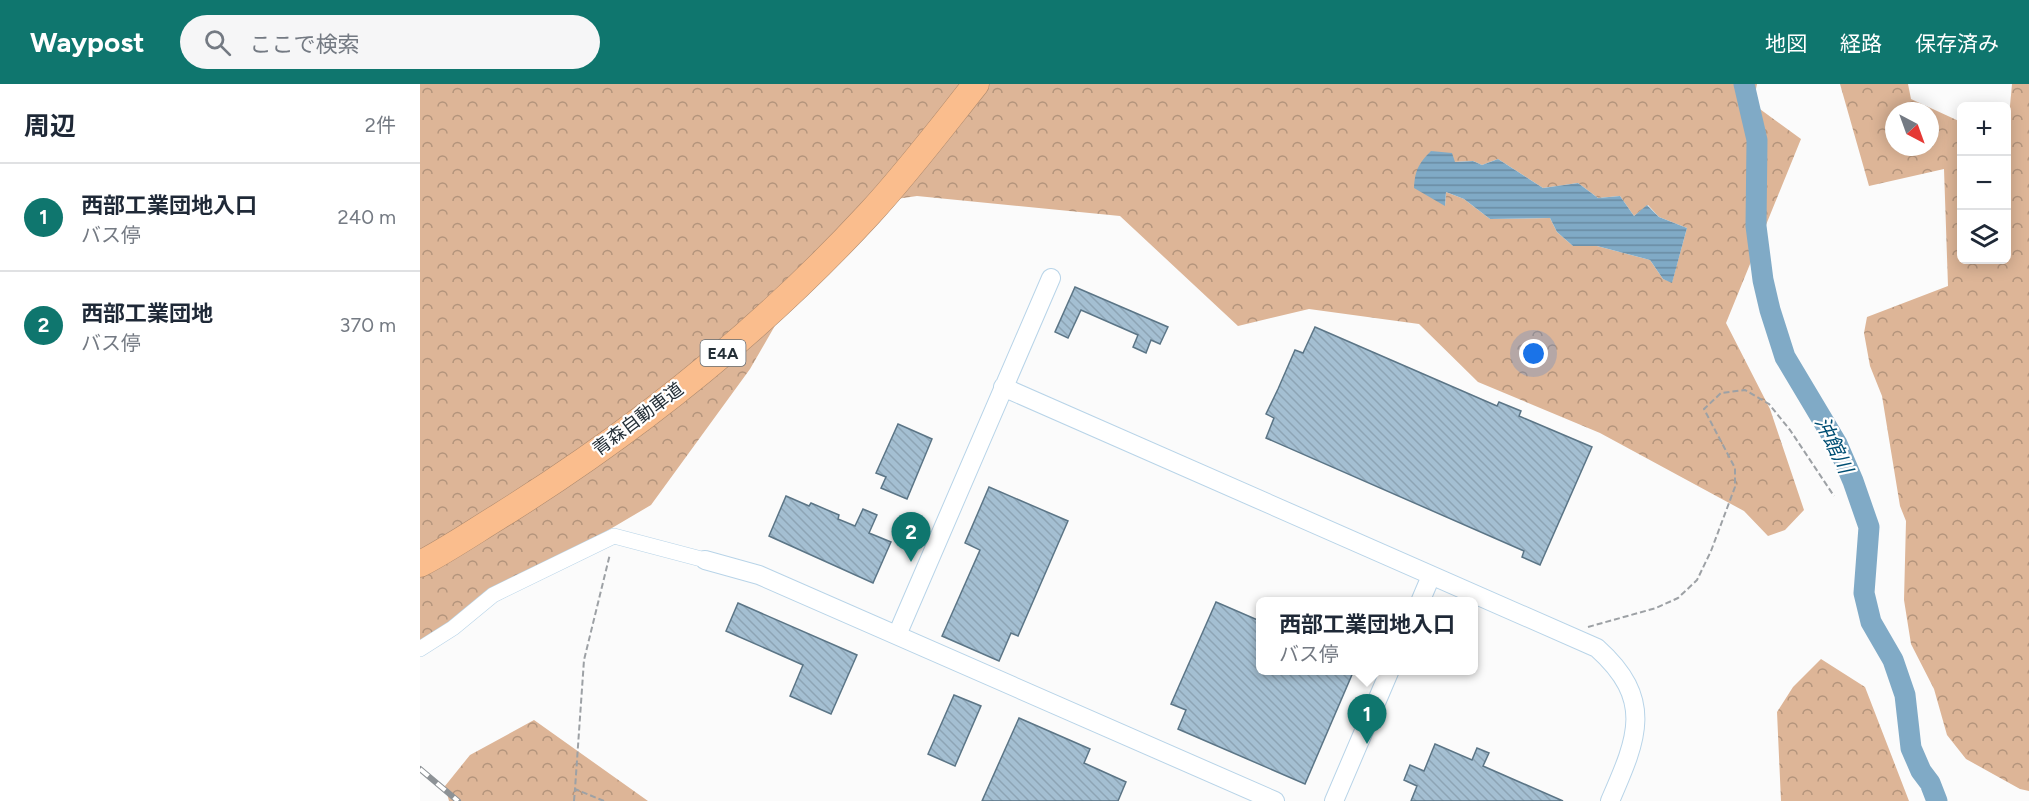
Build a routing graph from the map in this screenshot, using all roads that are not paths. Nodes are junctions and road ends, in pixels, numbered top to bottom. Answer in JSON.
{"nodes":[{"id":1,"x":975,"y":84,"type":"edge"},
{"id":2,"x":1051,"y":278,"type":"dead end"},
{"id":3,"x":1003,"y":387,"type":"junction"},
{"id":4,"x":705,"y":560,"type":"joint"},
{"id":5,"x":420,"y":564,"type":"edge"},
{"id":6,"x":1431,"y":576,"type":"junction"},
{"id":7,"x":1422,"y":597,"type":"edge"},
{"id":8,"x":897,"y":635,"type":"junction"},
{"id":9,"x":420,"y":649,"type":"edge"},
{"id":10,"x":1388,"y":675,"type":"edge"},
{"id":11,"x":1275,"y":801,"type":"edge"},
{"id":12,"x":1334,"y":801,"type":"edge"},
{"id":13,"x":1610,"y":801,"type":"edge"}],
"edges":[{"from":1,"to":5,"type":"highway","name":"青森自動車道","number":"E4A"},
{"from":2,"to":3,"type":"street"},
{"from":3,"to":6,"type":"street"},
{"from":3,"to":8,"type":"street"},
{"from":4,"to":8,"type":"street"},
{"from":4,"to":9,"type":"street"},
{"from":6,"to":7,"type":"street"},
{"from":6,"to":13,"type":"street"},
{"from":8,"to":11,"type":"street"},
{"from":10,"to":12,"type":"street"}]}
